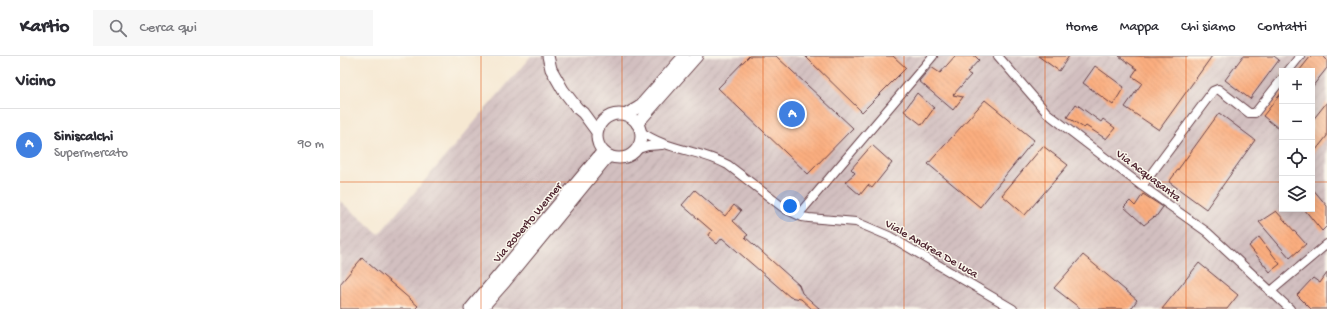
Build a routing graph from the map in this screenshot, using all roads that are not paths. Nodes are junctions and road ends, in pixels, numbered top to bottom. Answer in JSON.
{"nodes":[{"id":1,"x":548,"y":56,"type":"edge"},
{"id":2,"x":684,"y":56,"type":"edge"},
{"id":3,"x":697,"y":56,"type":"edge"},
{"id":4,"x":933,"y":56,"type":"edge"},
{"id":5,"x":998,"y":56,"type":"edge"},
{"id":6,"x":1300,"y":56,"type":"edge"},
{"id":7,"x":1290,"y":68,"type":"edge"},
{"id":8,"x":1279,"y":82,"type":"edge"},
{"id":9,"x":583,"y":112,"type":"junction"},
{"id":10,"x":625,"y":115,"type":"junction"},
{"id":11,"x":605,"y":120,"type":"junction"},
{"id":12,"x":638,"y":128,"type":"junction"},
{"id":13,"x":597,"y":132,"type":"junction"},
{"id":14,"x":663,"y":145,"type":"junction"},
{"id":15,"x":635,"y":150,"type":"junction"},
{"id":16,"x":607,"y":154,"type":"junction"},
{"id":17,"x":1142,"y":186,"type":"junction"},
{"id":18,"x":798,"y":215,"type":"junction"},
{"id":19,"x":1327,"y":244,"type":"edge"},
{"id":20,"x":1270,"y":292,"type":"junction"},
{"id":21,"x":470,"y":309,"type":"edge"},
{"id":22,"x":481,"y":309,"type":"edge"},
{"id":23,"x":1012,"y":309,"type":"edge"},
{"id":24,"x":1290,"y":309,"type":"edge"}],
"edges":[{"from":1,"to":9,"type":"main road"},
{"from":2,"to":10,"type":"main road"},
{"from":3,"to":12,"type":"main road"},
{"from":4,"to":18,"type":"street"},
{"from":5,"to":17,"type":"street","name":"Via Acquasanta"},
{"from":6,"to":7,"type":"street"},
{"from":8,"to":17,"type":"street"},
{"from":9,"to":11,"type":"main road"},
{"from":9,"to":13,"type":"main road"},
{"from":10,"to":11,"type":"main road"},
{"from":10,"to":12,"type":"main road"},
{"from":11,"to":13,"type":"main road"},
{"from":12,"to":14,"type":"street"},
{"from":12,"to":15,"type":"main road"},
{"from":13,"to":16,"type":"main road"},
{"from":14,"to":15,"type":"street"},
{"from":14,"to":18,"type":"street","name":"Viale Andrea De Luca"},
{"from":15,"to":16,"type":"main road"},
{"from":16,"to":21,"type":"main road","name":"Via Roberto Wenner"},
{"from":16,"to":22,"type":"main road","name":"Via Roberto Wenner"},
{"from":17,"to":20,"type":"street","name":"Via Acquasanta"},
{"from":18,"to":23,"type":"street","name":"Viale Andrea De Luca"},
{"from":19,"to":20,"type":"street"},
{"from":20,"to":24,"type":"street","name":"Via Acquasanta"}]}
